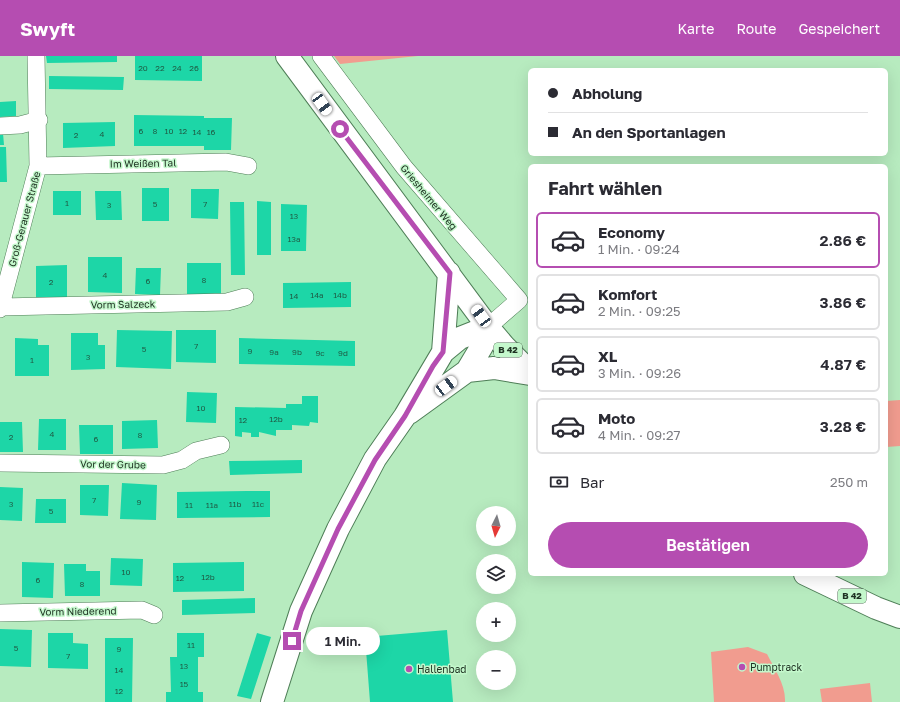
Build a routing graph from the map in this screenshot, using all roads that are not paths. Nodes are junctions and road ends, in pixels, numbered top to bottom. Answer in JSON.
{"nodes":[{"id":1,"x":36,"y":56,"type":"edge"},
{"id":2,"x":287,"y":56,"type":"edge"},
{"id":3,"x":321,"y":56,"type":"edge"},
{"id":4,"x":39,"y":120,"type":"junction"},
{"id":5,"x":0,"y":126,"type":"edge"},
{"id":6,"x":38,"y":166,"type":"junction"},
{"id":7,"x":248,"y":166,"type":"dead end"},
{"id":8,"x":450,"y":273,"type":"junction"},
{"id":9,"x":245,"y":297,"type":"dead end"},
{"id":10,"x":0,"y":308,"type":"edge"},
{"id":11,"x":488,"y":327,"type":"junction"},
{"id":12,"x":443,"y":352,"type":"junction"},
{"id":13,"x":467,"y":371,"type":"junction"},
{"id":14,"x":528,"y":371,"type":"edge"},
{"id":15,"x":528,"y":373,"type":"edge"},
{"id":16,"x":405,"y":416,"type":"junction"},
{"id":17,"x":221,"y":445,"type":"dead end"},
{"id":18,"x":0,"y":463,"type":"edge"},
{"id":19,"x":809,"y":576,"type":"edge"},
{"id":20,"x":0,"y":612,"type":"edge"},
{"id":21,"x":154,"y":615,"type":"dead end"},
{"id":22,"x":900,"y":617,"type":"edge"},
{"id":23,"x":272,"y":702,"type":"edge"}],
"edges":[{"from":1,"to":4,"type":"street","name":"Groß-Gerauer Straße"},
{"from":2,"to":8,"type":"main road","number":"B 42"},
{"from":3,"to":11,"type":"street","name":"Griesheimer Weg"},
{"from":4,"to":5,"type":"street"},
{"from":4,"to":6,"type":"street","name":"Groß-Gerauer Straße"},
{"from":6,"to":7,"type":"street","name":"Im Weißen Tal"},
{"from":6,"to":10,"type":"street","name":"Groß-Gerauer Straße"},
{"from":8,"to":11,"type":"main road","number":"B 42"},
{"from":8,"to":12,"type":"main road"},
{"from":9,"to":10,"type":"street","name":"Vorm Salzeck"},
{"from":11,"to":12,"type":"main road"},
{"from":11,"to":13,"type":"main road"},
{"from":11,"to":14,"type":"main road","number":"B 42"},
{"from":12,"to":16,"type":"main road"},
{"from":13,"to":15,"type":"main road"},
{"from":13,"to":16,"type":"main road"},
{"from":16,"to":23,"type":"main road"},
{"from":17,"to":18,"type":"street","name":"Vor der Grube"},
{"from":19,"to":22,"type":"main road","number":"B 42"},
{"from":20,"to":21,"type":"street","name":"Vorm Niederend"}]}
